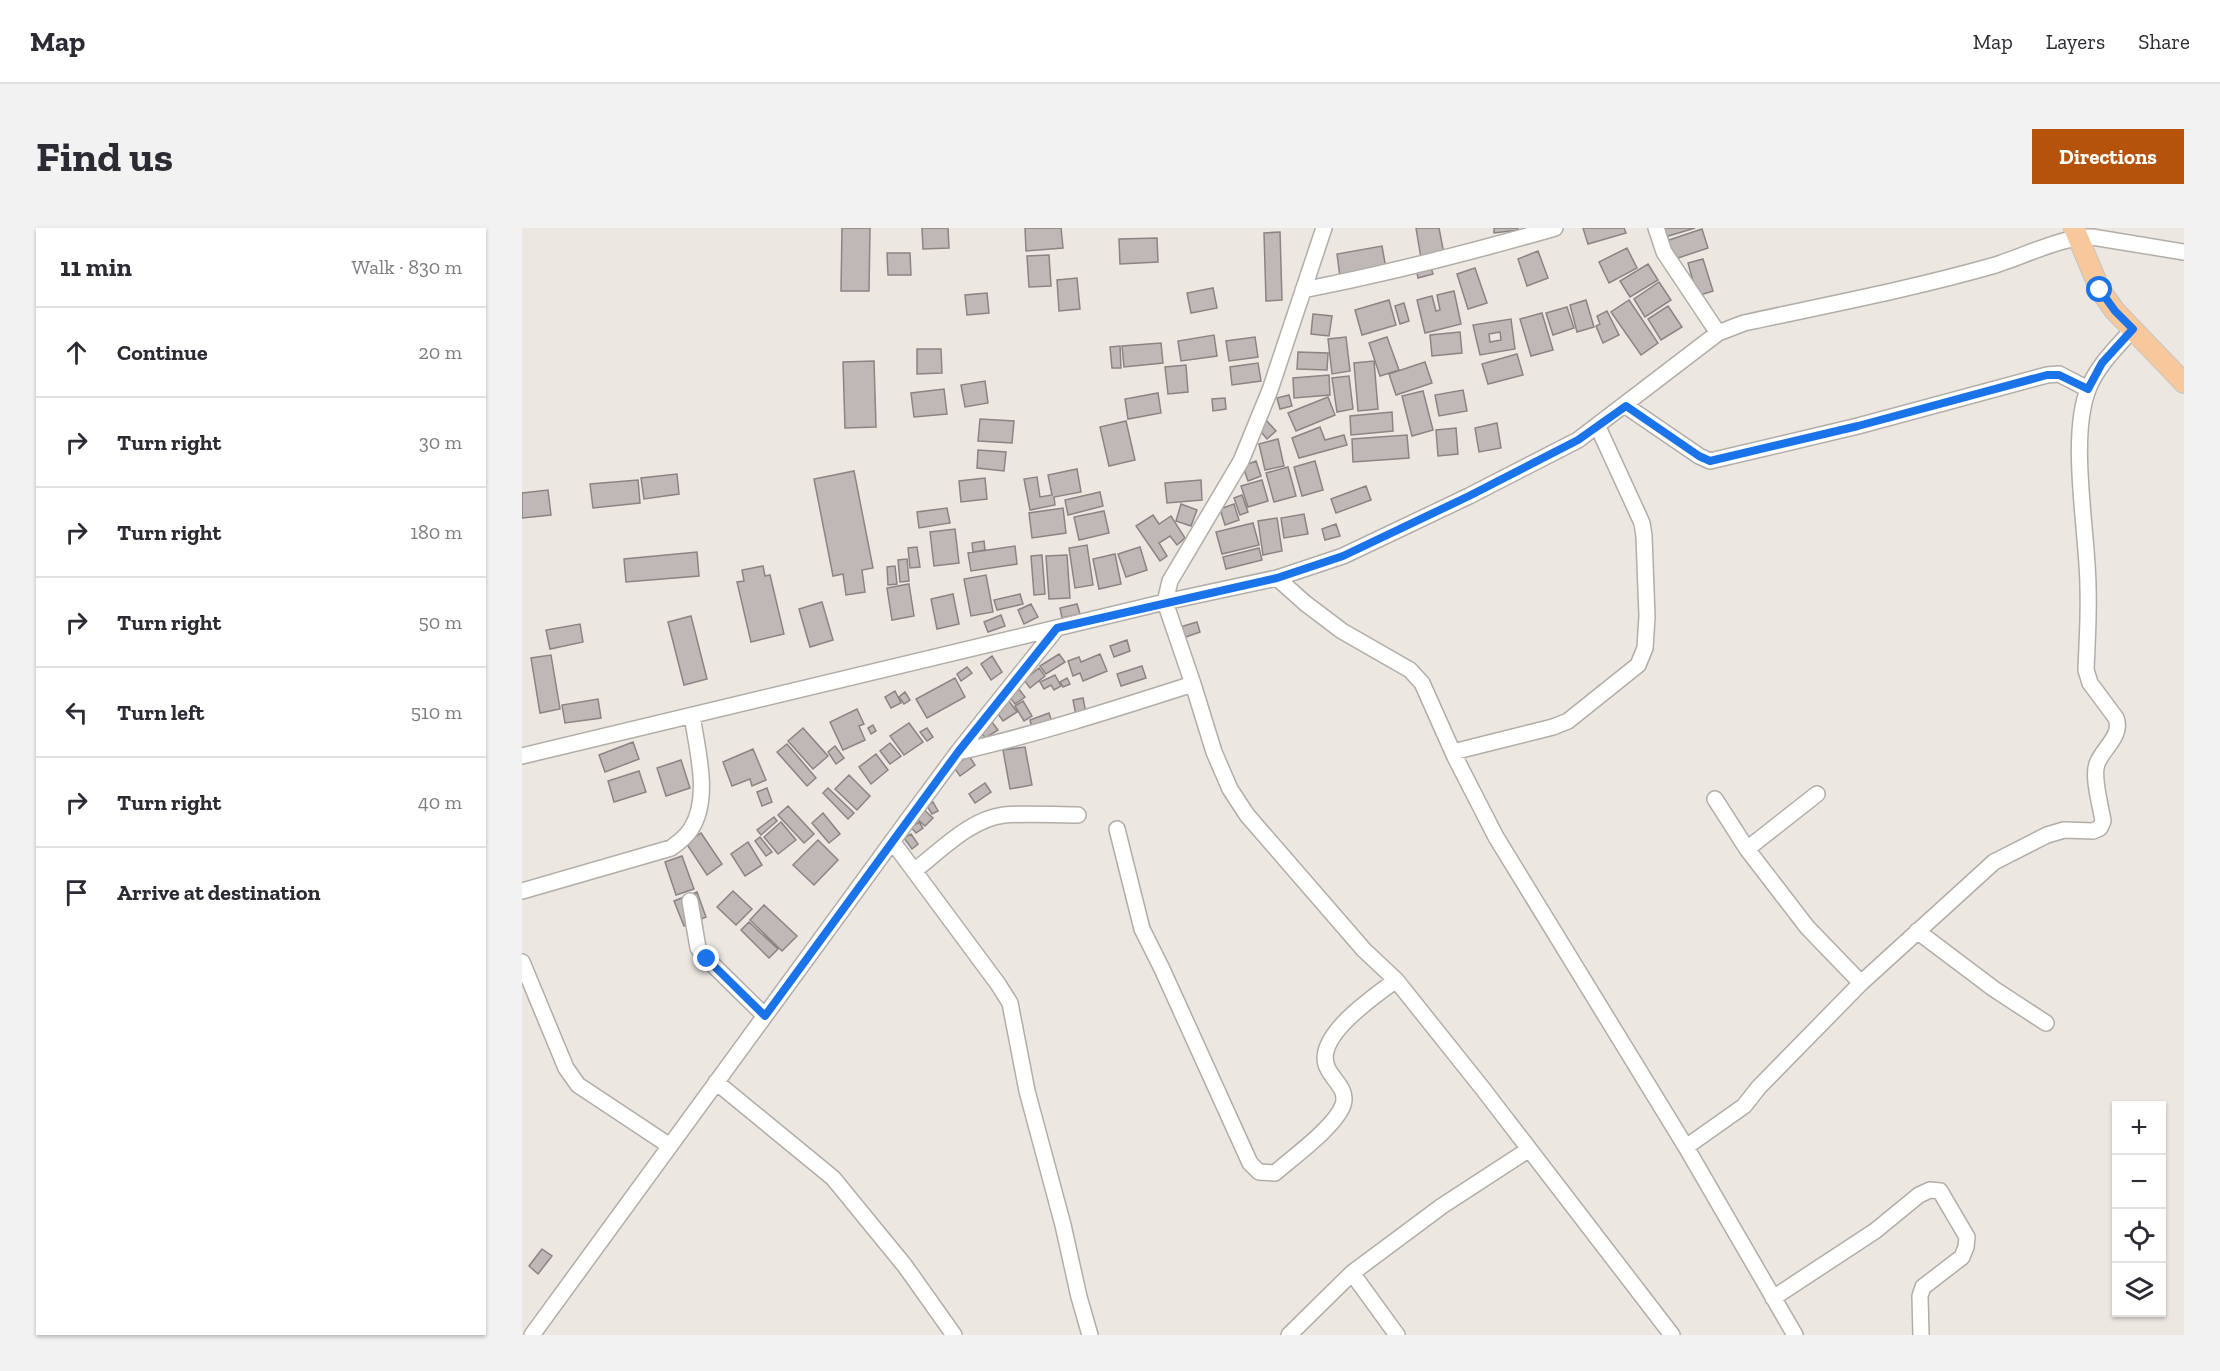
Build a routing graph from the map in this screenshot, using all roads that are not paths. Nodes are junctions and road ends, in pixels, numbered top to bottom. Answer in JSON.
{"nodes":[{"id":1,"x":1324,"y":228,"type":"edge"},
{"id":2,"x":1555,"y":228,"type":"edge"},
{"id":3,"x":1656,"y":228,"type":"edge"},
{"id":4,"x":2076,"y":233,"type":"edge"},
{"id":5,"x":2184,"y":252,"type":"edge"},
{"id":6,"x":1304,"y":290,"type":"junction"},
{"id":7,"x":2133,"y":329,"type":"junction"},
{"id":8,"x":1718,"y":333,"type":"junction"},
{"id":9,"x":2184,"y":383,"type":"edge"},
{"id":10,"x":2088,"y":389,"type":"junction"},
{"id":11,"x":1626,"y":406,"type":"junction"},
{"id":12,"x":1598,"y":427,"type":"junction"},
{"id":13,"x":1277,"y":578,"type":"junction"},
{"id":14,"x":1165,"y":602,"type":"junction"},
{"id":15,"x":1057,"y":628,"type":"junction"},
{"id":16,"x":1193,"y":684,"type":"junction"},
{"id":17,"x":692,"y":716,"type":"junction"},
{"id":18,"x":958,"y":752,"type":"junction"},
{"id":19,"x":1453,"y":752,"type":"junction"},
{"id":20,"x":522,"y":756,"type":"edge"},
{"id":21,"x":1817,"y":795,"type":"dead end"},
{"id":22,"x":1714,"y":799,"type":"dead end"},
{"id":23,"x":1078,"y":814,"type":"dead end"},
{"id":24,"x":1117,"y":829,"type":"dead end"},
{"id":25,"x":892,"y":841,"type":"junction"},
{"id":26,"x":1747,"y":849,"type":"junction"},
{"id":27,"x":914,"y":871,"type":"junction"},
{"id":28,"x":522,"y":891,"type":"edge"},
{"id":29,"x":690,"y":901,"type":"dead end"},
{"id":30,"x":1917,"y":931,"type":"junction"},
{"id":31,"x":522,"y":962,"type":"edge"},
{"id":32,"x":1396,"y":980,"type":"junction"},
{"id":33,"x":1861,"y":983,"type":"junction"},
{"id":34,"x":765,"y":1016,"type":"junction"},
{"id":35,"x":2046,"y":1023,"type":"dead end"},
{"id":36,"x":716,"y":1082,"type":"junction"},
{"id":37,"x":670,"y":1146,"type":"junction"},
{"id":38,"x":1686,"y":1147,"type":"junction"},
{"id":39,"x":1528,"y":1150,"type":"junction"},
{"id":40,"x":1352,"y":1273,"type":"junction"},
{"id":41,"x":1773,"y":1298,"type":"junction"},
{"id":42,"x":532,"y":1335,"type":"edge"},
{"id":43,"x":954,"y":1335,"type":"edge"},
{"id":44,"x":1090,"y":1335,"type":"edge"},
{"id":45,"x":1288,"y":1335,"type":"edge"},
{"id":46,"x":1397,"y":1335,"type":"edge"},
{"id":47,"x":1672,"y":1335,"type":"edge"},
{"id":48,"x":1795,"y":1335,"type":"edge"},
{"id":49,"x":1921,"y":1335,"type":"edge"}],
"edges":[{"from":1,"to":6,"type":"street"},
{"from":2,"to":6,"type":"street"},
{"from":3,"to":8,"type":"street"},
{"from":4,"to":5,"type":"street"},
{"from":4,"to":7,"type":"main road"},
{"from":4,"to":8,"type":"street"},
{"from":6,"to":14,"type":"street"},
{"from":7,"to":9,"type":"main road"},
{"from":7,"to":10,"type":"street"},
{"from":8,"to":11,"type":"street"},
{"from":10,"to":11,"type":"street"},
{"from":10,"to":30,"type":"street"},
{"from":11,"to":12,"type":"street"},
{"from":12,"to":13,"type":"street"},
{"from":12,"to":19,"type":"street"},
{"from":13,"to":14,"type":"street"},
{"from":13,"to":19,"type":"street"},
{"from":14,"to":15,"type":"street"},
{"from":14,"to":16,"type":"street"},
{"from":15,"to":17,"type":"street"},
{"from":15,"to":18,"type":"street"},
{"from":16,"to":18,"type":"street"},
{"from":16,"to":32,"type":"street"},
{"from":17,"to":20,"type":"street"},
{"from":17,"to":28,"type":"street"},
{"from":18,"to":25,"type":"street"},
{"from":19,"to":38,"type":"street"},
{"from":21,"to":26,"type":"street"},
{"from":22,"to":26,"type":"street"},
{"from":23,"to":27,"type":"street"},
{"from":24,"to":32,"type":"street"},
{"from":25,"to":27,"type":"street"},
{"from":25,"to":34,"type":"street"},
{"from":26,"to":33,"type":"street"},
{"from":27,"to":44,"type":"street"},
{"from":29,"to":34,"type":"street"},
{"from":30,"to":33,"type":"street"},
{"from":30,"to":35,"type":"street"},
{"from":31,"to":37,"type":"street"},
{"from":32,"to":39,"type":"street"},
{"from":33,"to":38,"type":"street"},
{"from":34,"to":36,"type":"street"},
{"from":36,"to":37,"type":"street"},
{"from":36,"to":43,"type":"street"},
{"from":37,"to":42,"type":"street"},
{"from":38,"to":41,"type":"street"},
{"from":39,"to":40,"type":"street"},
{"from":39,"to":47,"type":"street"},
{"from":40,"to":45,"type":"street"},
{"from":40,"to":46,"type":"street"},
{"from":41,"to":48,"type":"street"},
{"from":41,"to":49,"type":"street"}]}
